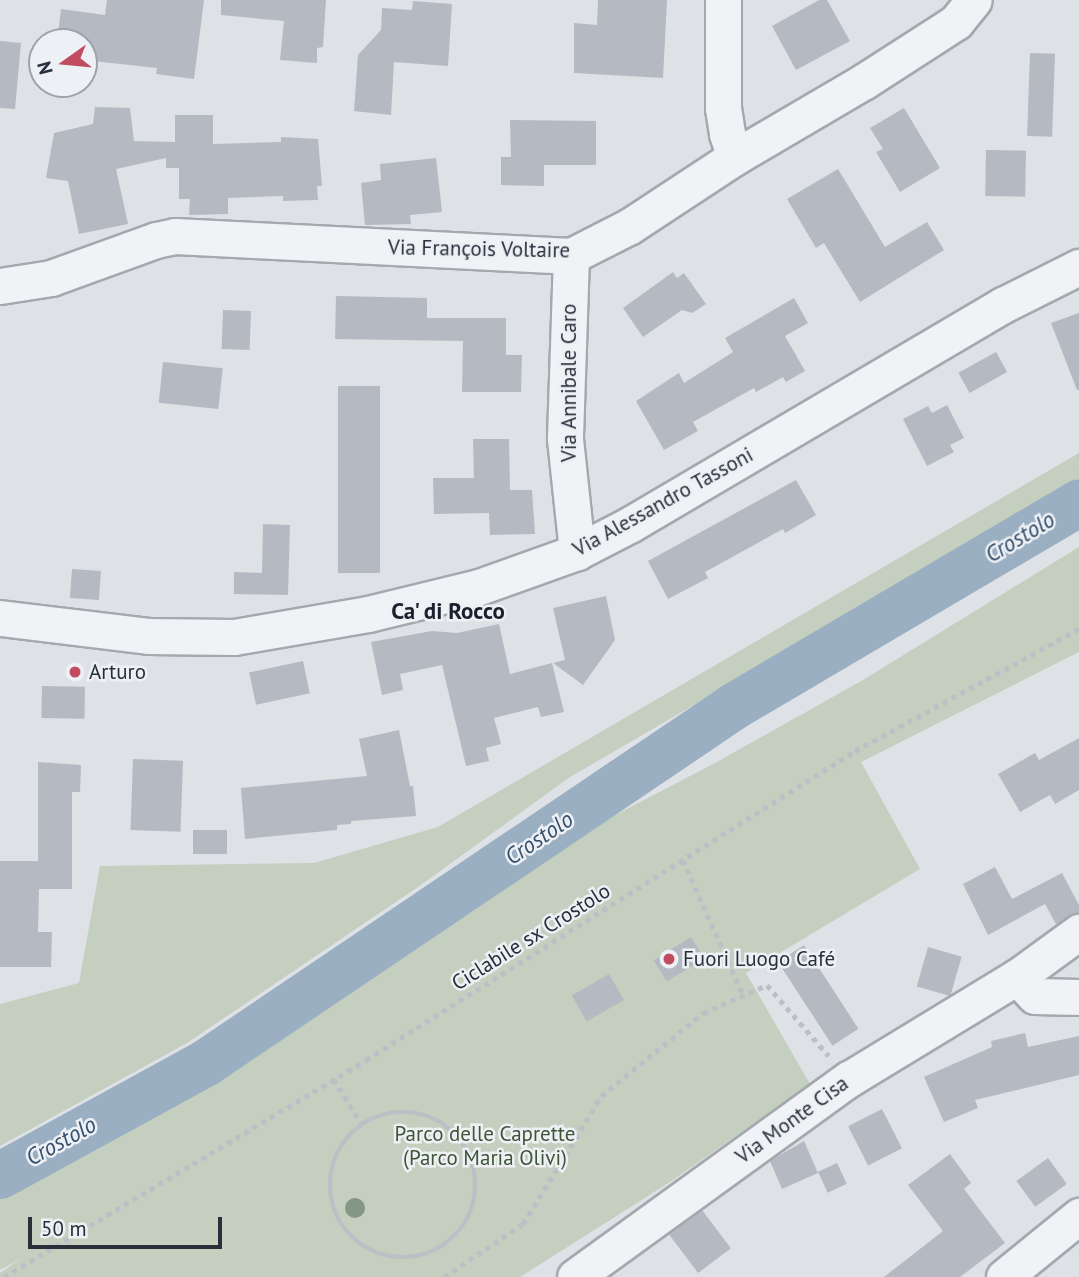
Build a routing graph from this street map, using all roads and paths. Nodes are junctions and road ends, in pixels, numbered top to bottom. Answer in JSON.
{"nodes":[{"id":1,"x":723,"y":0,"type":"edge"},
{"id":2,"x":974,"y":0,"type":"edge"},
{"id":3,"x":735,"y":156,"type":"junction"},
{"id":4,"x":570,"y":256,"type":"junction"},
{"id":5,"x":1079,"y":267,"type":"edge"},
{"id":6,"x":0,"y":286,"type":"edge"},
{"id":7,"x":577,"y":552,"type":"junction"},
{"id":8,"x":0,"y":618,"type":"edge"},
{"id":9,"x":1079,"y":629,"type":"edge"},
{"id":10,"x":683,"y":860,"type":"junction"},
{"id":11,"x":1079,"y":932,"type":"edge"},
{"id":12,"x":1017,"y":976,"type":"junction"},
{"id":13,"x":743,"y":995,"type":"junction"},
{"id":14,"x":1079,"y":997,"type":"edge"},
{"id":15,"x":334,"y":1079,"type":"junction"},
{"id":16,"x":849,"y":1079,"type":"junction"},
{"id":17,"x":361,"y":1123,"type":"junction"},
{"id":18,"x":1079,"y":1216,"type":"edge"},
{"id":19,"x":4,"y":1277,"type":"edge"},
{"id":20,"x":444,"y":1277,"type":"edge"},
{"id":21,"x":575,"y":1277,"type":"edge"},
{"id":22,"x":1004,"y":1277,"type":"edge"}],
"edges":[{"from":1,"to":3,"type":"street"},
{"from":2,"to":3,"type":"street","name":"Via François Voltaire"},
{"from":3,"to":4,"type":"street","name":"Via François Voltaire"},
{"from":4,"to":6,"type":"street","name":"Via François Voltaire"},
{"from":4,"to":7,"type":"street","name":"Via Annibale Caro"},
{"from":5,"to":7,"type":"street","name":"Via Alessandro Tassoni"},
{"from":7,"to":8,"type":"street","name":"Via Alessandro Tassoni"},
{"from":9,"to":10,"type":"path","name":"Ciclabile sx Crostolo"},
{"from":10,"to":13,"type":"path"},
{"from":10,"to":15,"type":"path","name":"Ciclabile sx Crostolo"},
{"from":11,"to":12,"type":"street","name":"Via Monte Cisa"},
{"from":12,"to":14,"type":"street"},
{"from":12,"to":16,"type":"street","name":"Via Monte Cisa"},
{"from":13,"to":16,"type":"path"},
{"from":13,"to":20,"type":"path"},
{"from":15,"to":17,"type":"path"},
{"from":15,"to":19,"type":"path","name":"Ciclabile sx Crostolo"},
{"from":16,"to":21,"type":"street","name":"Via Monte Cisa"},
{"from":17,"to":17,"type":"path"},
{"from":18,"to":22,"type":"street"}]}
